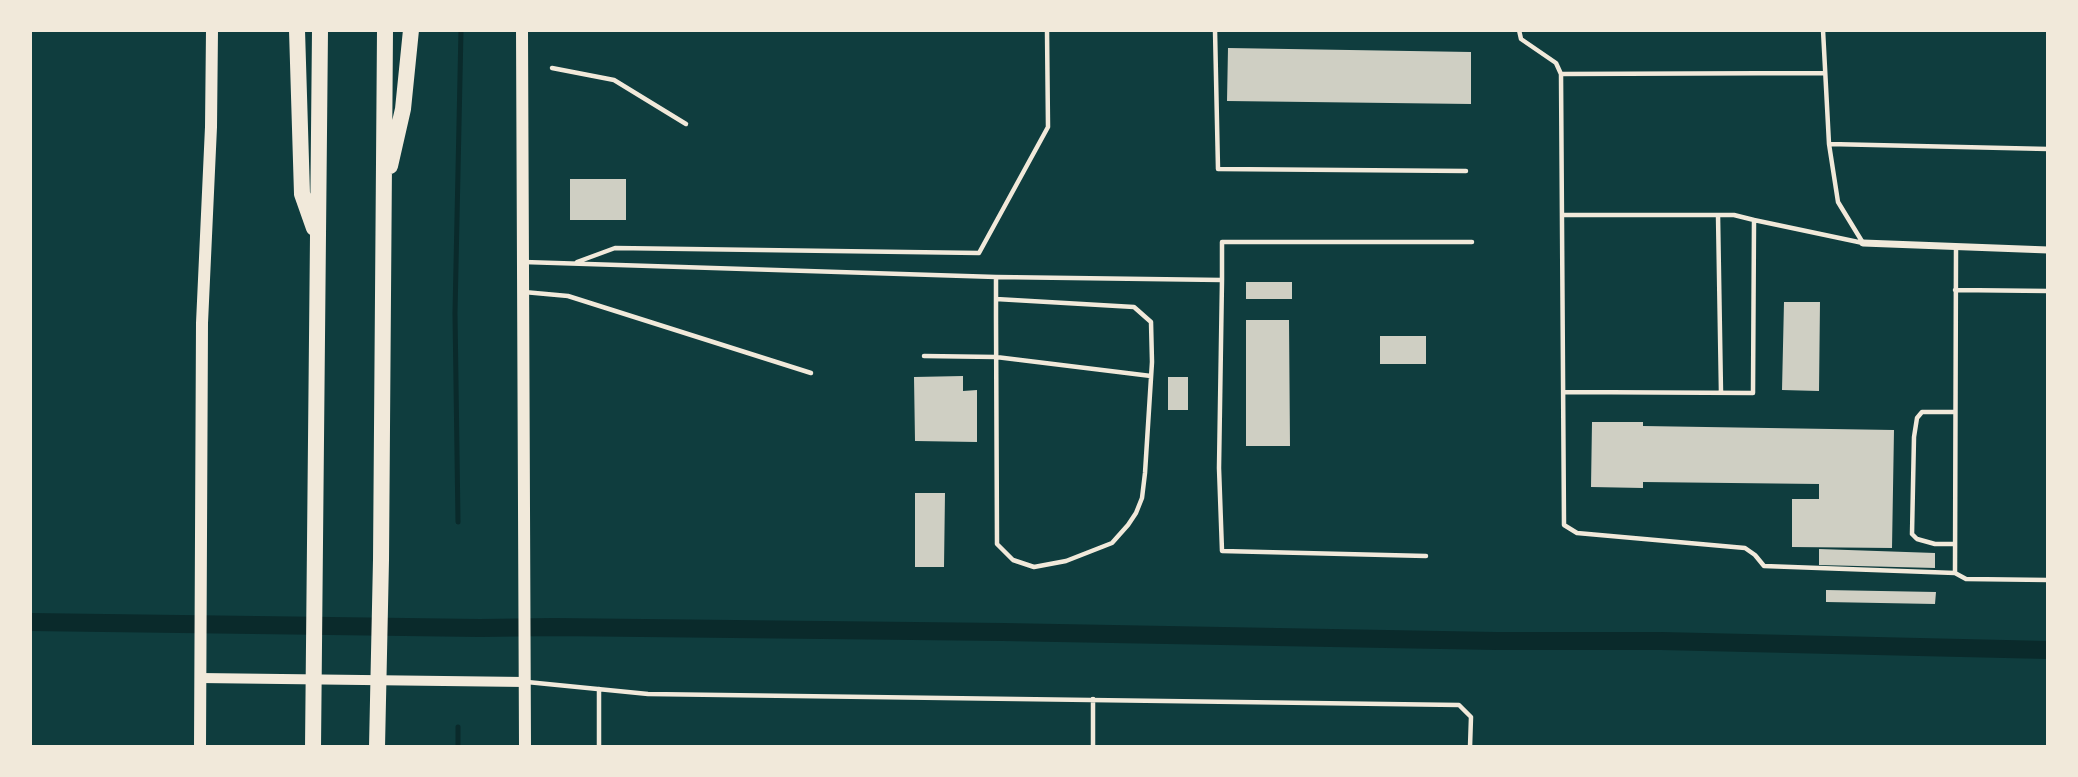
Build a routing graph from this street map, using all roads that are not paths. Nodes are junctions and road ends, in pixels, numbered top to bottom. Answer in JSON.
{"nodes":[{"id":1,"x":212,"y":30,"type":"edge"},
{"id":2,"x":297,"y":30,"type":"edge"},
{"id":3,"x":320,"y":30,"type":"edge"},
{"id":4,"x":385,"y":30,"type":"edge"},
{"id":5,"x":411,"y":30,"type":"edge"},
{"id":6,"x":522,"y":30,"type":"edge"},
{"id":7,"x":1047,"y":30,"type":"edge"},
{"id":8,"x":1215,"y":30,"type":"edge"},
{"id":9,"x":1519,"y":30,"type":"edge"},
{"id":10,"x":1823,"y":30,"type":"edge"},
{"id":11,"x":552,"y":68,"type":"dead end"},
{"id":12,"x":1824,"y":73,"type":"junction"},
{"id":13,"x":1561,"y":74,"type":"junction"},
{"id":14,"x":686,"y":124,"type":"dead end"},
{"id":15,"x":1829,"y":144,"type":"junction"},
{"id":16,"x":2048,"y":149,"type":"edge"},
{"id":17,"x":1466,"y":172,"type":"dead end"},
{"id":18,"x":383,"y":196,"type":"junction"},
{"id":19,"x":1562,"y":215,"type":"junction"},
{"id":20,"x":1718,"y":215,"type":"junction"},
{"id":21,"x":1754,"y":220,"type":"junction"},
{"id":22,"x":318,"y":240,"type":"junction"},
{"id":23,"x":1472,"y":242,"type":"dead end"},
{"id":24,"x":1863,"y":243,"type":"junction"},
{"id":25,"x":1956,"y":248,"type":"junction"},
{"id":26,"x":2048,"y":250,"type":"edge"},
{"id":27,"x":523,"y":262,"type":"junction"},
{"id":28,"x":573,"y":264,"type":"junction"},
{"id":29,"x":996,"y":277,"type":"junction"},
{"id":30,"x":1222,"y":280,"type":"junction"},
{"id":31,"x":1955,"y":290,"type":"junction"},
{"id":32,"x":2048,"y":291,"type":"edge"},
{"id":33,"x":524,"y":292,"type":"junction"},
{"id":34,"x":996,"y":299,"type":"junction"},
{"id":35,"x":924,"y":356,"type":"dead end"},
{"id":36,"x":996,"y":357,"type":"junction"},
{"id":37,"x":811,"y":373,"type":"dead end"},
{"id":38,"x":1151,"y":376,"type":"junction"},
{"id":39,"x":1563,"y":392,"type":"junction"},
{"id":40,"x":1721,"y":393,"type":"junction"},
{"id":41,"x":1955,"y":412,"type":"junction"},
{"id":42,"x":1955,"y":544,"type":"junction"},
{"id":43,"x":1426,"y":556,"type":"dead end"},
{"id":44,"x":1955,"y":573,"type":"junction"},
{"id":45,"x":2048,"y":580,"type":"edge"},
{"id":46,"x":200,"y":678,"type":"junction"},
{"id":47,"x":525,"y":682,"type":"junction"},
{"id":48,"x":599,"y":689,"type":"junction"},
{"id":49,"x":1093,"y":699,"type":"junction"},
{"id":50,"x":200,"y":747,"type":"edge"},
{"id":51,"x":313,"y":747,"type":"edge"},
{"id":52,"x":377,"y":747,"type":"edge"},
{"id":53,"x":525,"y":747,"type":"edge"},
{"id":54,"x":599,"y":747,"type":"edge"},
{"id":55,"x":1093,"y":747,"type":"edge"},
{"id":56,"x":1471,"y":747,"type":"edge"}],
"edges":[{"from":1,"to":46,"type":"main road"},
{"from":2,"to":22,"type":"highway"},
{"from":3,"to":22,"type":"highway"},
{"from":4,"to":18,"type":"highway"},
{"from":5,"to":18,"type":"highway"},
{"from":6,"to":27,"type":"main road"},
{"from":7,"to":28,"type":"lane"},
{"from":8,"to":17,"type":"lane"},
{"from":9,"to":13,"type":"lane"},
{"from":10,"to":12,"type":"lane"},
{"from":11,"to":14,"type":"lane"},
{"from":12,"to":13,"type":"lane"},
{"from":12,"to":15,"type":"lane"},
{"from":13,"to":19,"type":"lane"},
{"from":15,"to":16,"type":"lane"},
{"from":15,"to":24,"type":"lane"},
{"from":18,"to":52,"type":"highway"},
{"from":19,"to":20,"type":"lane"},
{"from":19,"to":39,"type":"lane"},
{"from":20,"to":21,"type":"lane"},
{"from":20,"to":40,"type":"lane"},
{"from":21,"to":24,"type":"lane"},
{"from":21,"to":40,"type":"lane"},
{"from":22,"to":51,"type":"highway"},
{"from":23,"to":30,"type":"lane"},
{"from":24,"to":25,"type":"street"},
{"from":25,"to":26,"type":"street"},
{"from":25,"to":31,"type":"lane"},
{"from":27,"to":28,"type":"lane"},
{"from":27,"to":33,"type":"main road"},
{"from":28,"to":29,"type":"lane"},
{"from":29,"to":30,"type":"lane"},
{"from":29,"to":34,"type":"lane"},
{"from":30,"to":43,"type":"lane"},
{"from":31,"to":32,"type":"lane"},
{"from":31,"to":41,"type":"lane"},
{"from":33,"to":37,"type":"lane"},
{"from":33,"to":47,"type":"main road"},
{"from":34,"to":36,"type":"lane"},
{"from":34,"to":38,"type":"lane"},
{"from":35,"to":36,"type":"lane"},
{"from":36,"to":38,"type":"lane"},
{"from":36,"to":38,"type":"lane"},
{"from":39,"to":40,"type":"lane"},
{"from":39,"to":44,"type":"lane"},
{"from":41,"to":42,"type":"lane"},
{"from":41,"to":42,"type":"lane"},
{"from":42,"to":44,"type":"lane"},
{"from":44,"to":45,"type":"lane"},
{"from":46,"to":47,"type":"street"},
{"from":46,"to":50,"type":"main road"},
{"from":47,"to":48,"type":"lane"},
{"from":47,"to":53,"type":"main road"},
{"from":48,"to":49,"type":"lane"},
{"from":48,"to":54,"type":"lane"},
{"from":49,"to":55,"type":"lane"},
{"from":49,"to":56,"type":"lane"}]}
